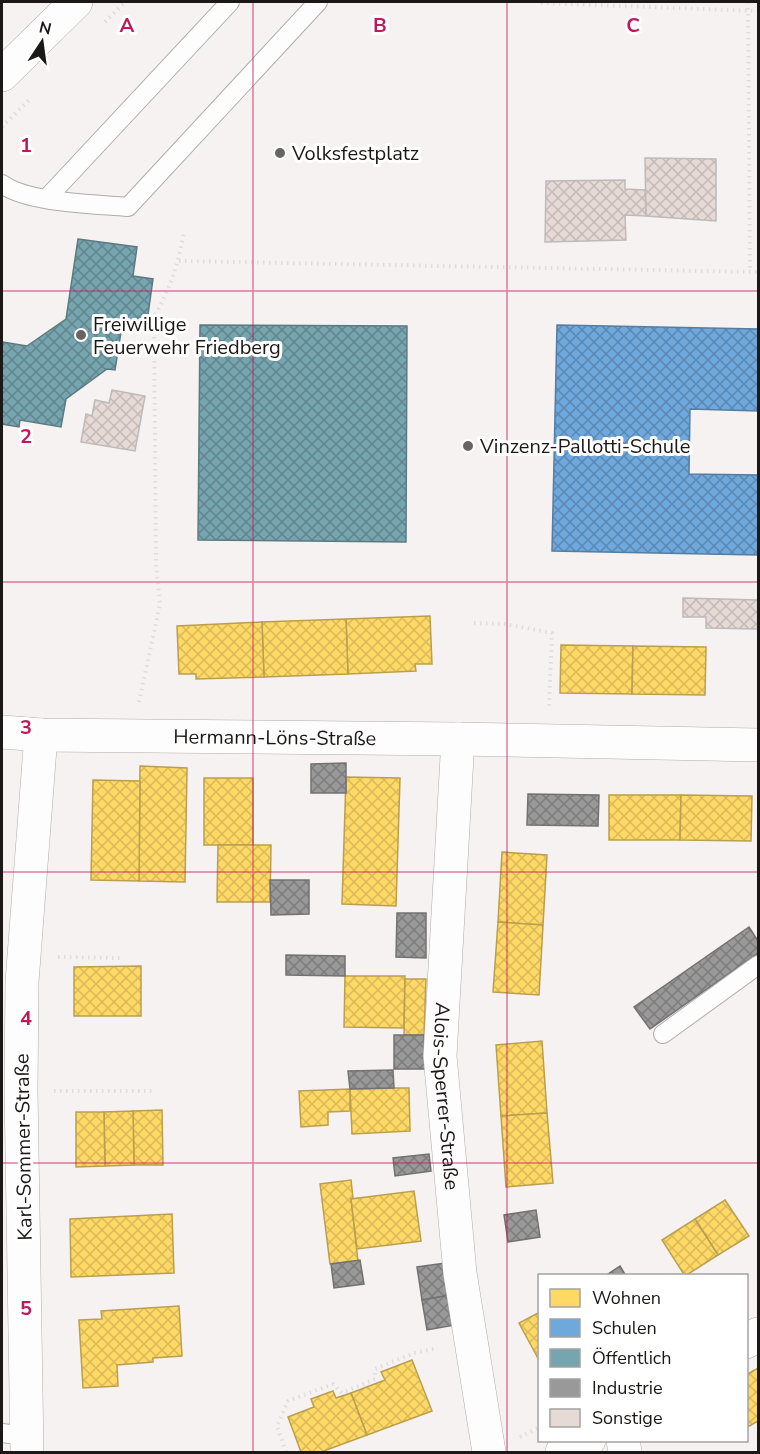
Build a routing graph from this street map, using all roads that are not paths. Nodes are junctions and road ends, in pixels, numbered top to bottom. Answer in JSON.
{"nodes":[{"id":1,"x":76,"y":2,"type":"edge"},
{"id":2,"x":230,"y":2,"type":"edge"},
{"id":3,"x":318,"y":2,"type":"edge"},
{"id":4,"x":2,"y":75,"type":"edge"},
{"id":5,"x":2,"y":184,"type":"edge"},
{"id":6,"x":47,"y":198,"type":"junction"},
{"id":7,"x":2,"y":732,"type":"edge"},
{"id":8,"x":41,"y":735,"type":"junction"},
{"id":9,"x":458,"y":739,"type":"junction"},
{"id":10,"x":759,"y":745,"type":"edge"},
{"id":11,"x":759,"y":965,"type":"edge"},
{"id":12,"x":663,"y":1034,"type":"dead end"},
{"id":13,"x":18,"y":1440,"type":"edge"},
{"id":14,"x":584,"y":1442,"type":"edge"},
{"id":15,"x":489,"y":1452,"type":"edge"},
{"id":16,"x":562,"y":1452,"type":"edge"}],
"edges":[{"from":1,"to":4,"type":"street"},
{"from":2,"to":6,"type":"lane"},
{"from":3,"to":6,"type":"lane"},
{"from":5,"to":6,"type":"lane"},
{"from":7,"to":8,"type":"street","name":"Hermann-Löns-Straße"},
{"from":8,"to":9,"type":"street","name":"Hermann-Löns-Straße"},
{"from":8,"to":13,"type":"street","name":"Karl-Sommer-Straße"},
{"from":9,"to":10,"type":"street","name":"Hermann-Löns-Straße"},
{"from":9,"to":15,"type":"street","name":"Alois-Sperrer-Straße"},
{"from":11,"to":12,"type":"lane"},
{"from":14,"to":16,"type":"street"}]}
